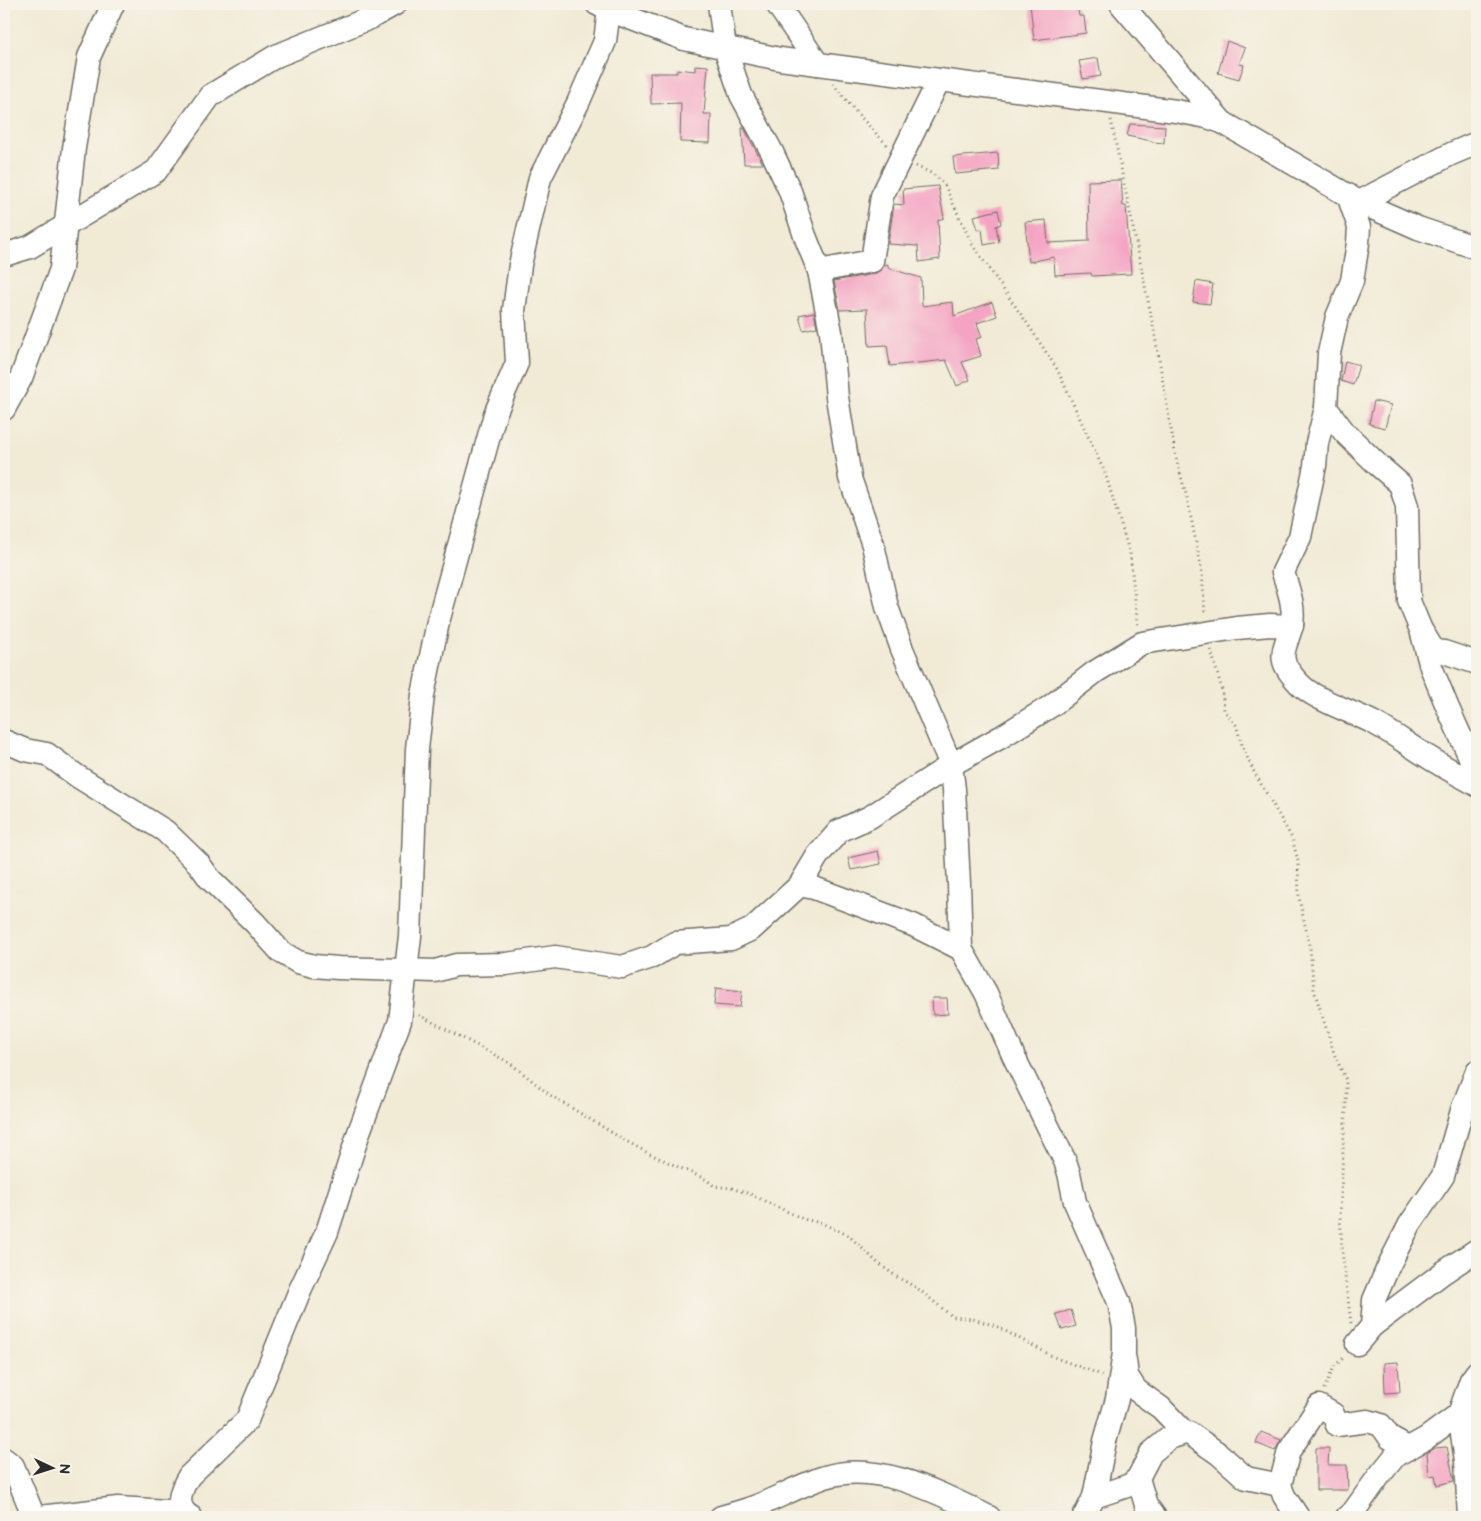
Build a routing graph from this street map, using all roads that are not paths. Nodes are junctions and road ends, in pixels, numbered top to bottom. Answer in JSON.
{"nodes":[{"id":1,"x":113,"y":4,"type":"edge"},
{"id":2,"x":395,"y":4,"type":"edge"},
{"id":3,"x":719,"y":4,"type":"edge"},
{"id":4,"x":777,"y":4,"type":"edge"},
{"id":5,"x":1121,"y":4,"type":"edge"},
{"id":6,"x":612,"y":8,"type":"edge"},
{"id":7,"x":725,"y":48,"type":"junction"},
{"id":8,"x":818,"y":64,"type":"junction"},
{"id":9,"x":939,"y":80,"type":"junction"},
{"id":10,"x":1222,"y":122,"type":"junction"},
{"id":11,"x":1477,"y":143,"type":"edge"},
{"id":12,"x":1353,"y":199,"type":"junction"},
{"id":13,"x":66,"y":226,"type":"junction"},
{"id":14,"x":1477,"y":248,"type":"edge"},
{"id":15,"x":4,"y":255,"type":"edge"},
{"id":16,"x":819,"y":271,"type":"junction"},
{"id":17,"x":1326,"y":408,"type":"junction"},
{"id":18,"x":4,"y":409,"type":"edge"},
{"id":19,"x":1292,"y":626,"type":"junction"},
{"id":20,"x":1421,"y":630,"type":"junction"},
{"id":21,"x":1477,"y":663,"type":"edge"},
{"id":22,"x":4,"y":741,"type":"edge"},
{"id":23,"x":951,"y":765,"type":"junction"},
{"id":24,"x":1477,"y":773,"type":"edge"},
{"id":25,"x":1477,"y":785,"type":"edge"},
{"id":26,"x":800,"y":885,"type":"junction"},
{"id":27,"x":961,"y":949,"type":"junction"},
{"id":28,"x":405,"y":970,"type":"junction"},
{"id":29,"x":1477,"y":1071,"type":"edge"},
{"id":30,"x":1477,"y":1250,"type":"edge"},
{"id":31,"x":1372,"y":1326,"type":"junction"},
{"id":32,"x":1357,"y":1344,"type":"road end"},
{"id":33,"x":1124,"y":1353,"type":"junction"},
{"id":34,"x":1477,"y":1372,"type":"edge"},
{"id":35,"x":1459,"y":1414,"type":"junction"},
{"id":36,"x":1185,"y":1433,"type":"junction"},
{"id":37,"x":1408,"y":1448,"type":"junction"},
{"id":38,"x":4,"y":1459,"type":"edge"},
{"id":39,"x":1138,"y":1478,"type":"junction"},
{"id":40,"x":1280,"y":1485,"type":"junction"},
{"id":41,"x":1473,"y":1485,"type":"edge"},
{"id":42,"x":1094,"y":1496,"type":"junction"},
{"id":43,"x":187,"y":1515,"type":"edge"},
{"id":44,"x":34,"y":1517,"type":"edge"},
{"id":45,"x":40,"y":1517,"type":"edge"},
{"id":46,"x":721,"y":1517,"type":"edge"},
{"id":47,"x":989,"y":1517,"type":"edge"},
{"id":48,"x":1084,"y":1517,"type":"edge"},
{"id":49,"x":1155,"y":1517,"type":"edge"},
{"id":50,"x":1298,"y":1517,"type":"edge"},
{"id":51,"x":1354,"y":1517,"type":"edge"},
{"id":52,"x":1469,"y":1517,"type":"edge"}],
"edges":[{"from":1,"to":13,"type":"street"},
{"from":2,"to":13,"type":"street"},
{"from":3,"to":7,"type":"street"},
{"from":4,"to":8,"type":"street"},
{"from":5,"to":10,"type":"street"},
{"from":6,"to":7,"type":"street"},
{"from":6,"to":28,"type":"street"},
{"from":7,"to":8,"type":"street"},
{"from":7,"to":16,"type":"street"},
{"from":8,"to":9,"type":"street"},
{"from":9,"to":10,"type":"street"},
{"from":9,"to":16,"type":"street"},
{"from":10,"to":12,"type":"street"},
{"from":11,"to":12,"type":"street"},
{"from":12,"to":14,"type":"street"},
{"from":12,"to":17,"type":"street"},
{"from":13,"to":15,"type":"street"},
{"from":13,"to":18,"type":"street"},
{"from":16,"to":23,"type":"street"},
{"from":17,"to":19,"type":"street"},
{"from":17,"to":20,"type":"street"},
{"from":19,"to":23,"type":"street"},
{"from":19,"to":25,"type":"street"},
{"from":20,"to":21,"type":"street"},
{"from":20,"to":24,"type":"street"},
{"from":22,"to":28,"type":"street"},
{"from":23,"to":26,"type":"street"},
{"from":23,"to":27,"type":"street"},
{"from":26,"to":27,"type":"street"},
{"from":26,"to":28,"type":"street"},
{"from":27,"to":33,"type":"street"},
{"from":28,"to":43,"type":"street"},
{"from":29,"to":31,"type":"street"},
{"from":30,"to":31,"type":"street"},
{"from":31,"to":32,"type":"street"},
{"from":33,"to":36,"type":"street"},
{"from":33,"to":42,"type":"street"},
{"from":34,"to":35,"type":"street"},
{"from":35,"to":37,"type":"street"},
{"from":35,"to":41,"type":"street"},
{"from":36,"to":39,"type":"street"},
{"from":36,"to":40,"type":"street"},
{"from":37,"to":40,"type":"street"},
{"from":37,"to":51,"type":"street"},
{"from":38,"to":44,"type":"street"},
{"from":39,"to":42,"type":"street"},
{"from":39,"to":49,"type":"street"},
{"from":40,"to":50,"type":"street"},
{"from":41,"to":52,"type":"street"},
{"from":42,"to":48,"type":"street"},
{"from":43,"to":45,"type":"street"},
{"from":46,"to":47,"type":"street"}]}
